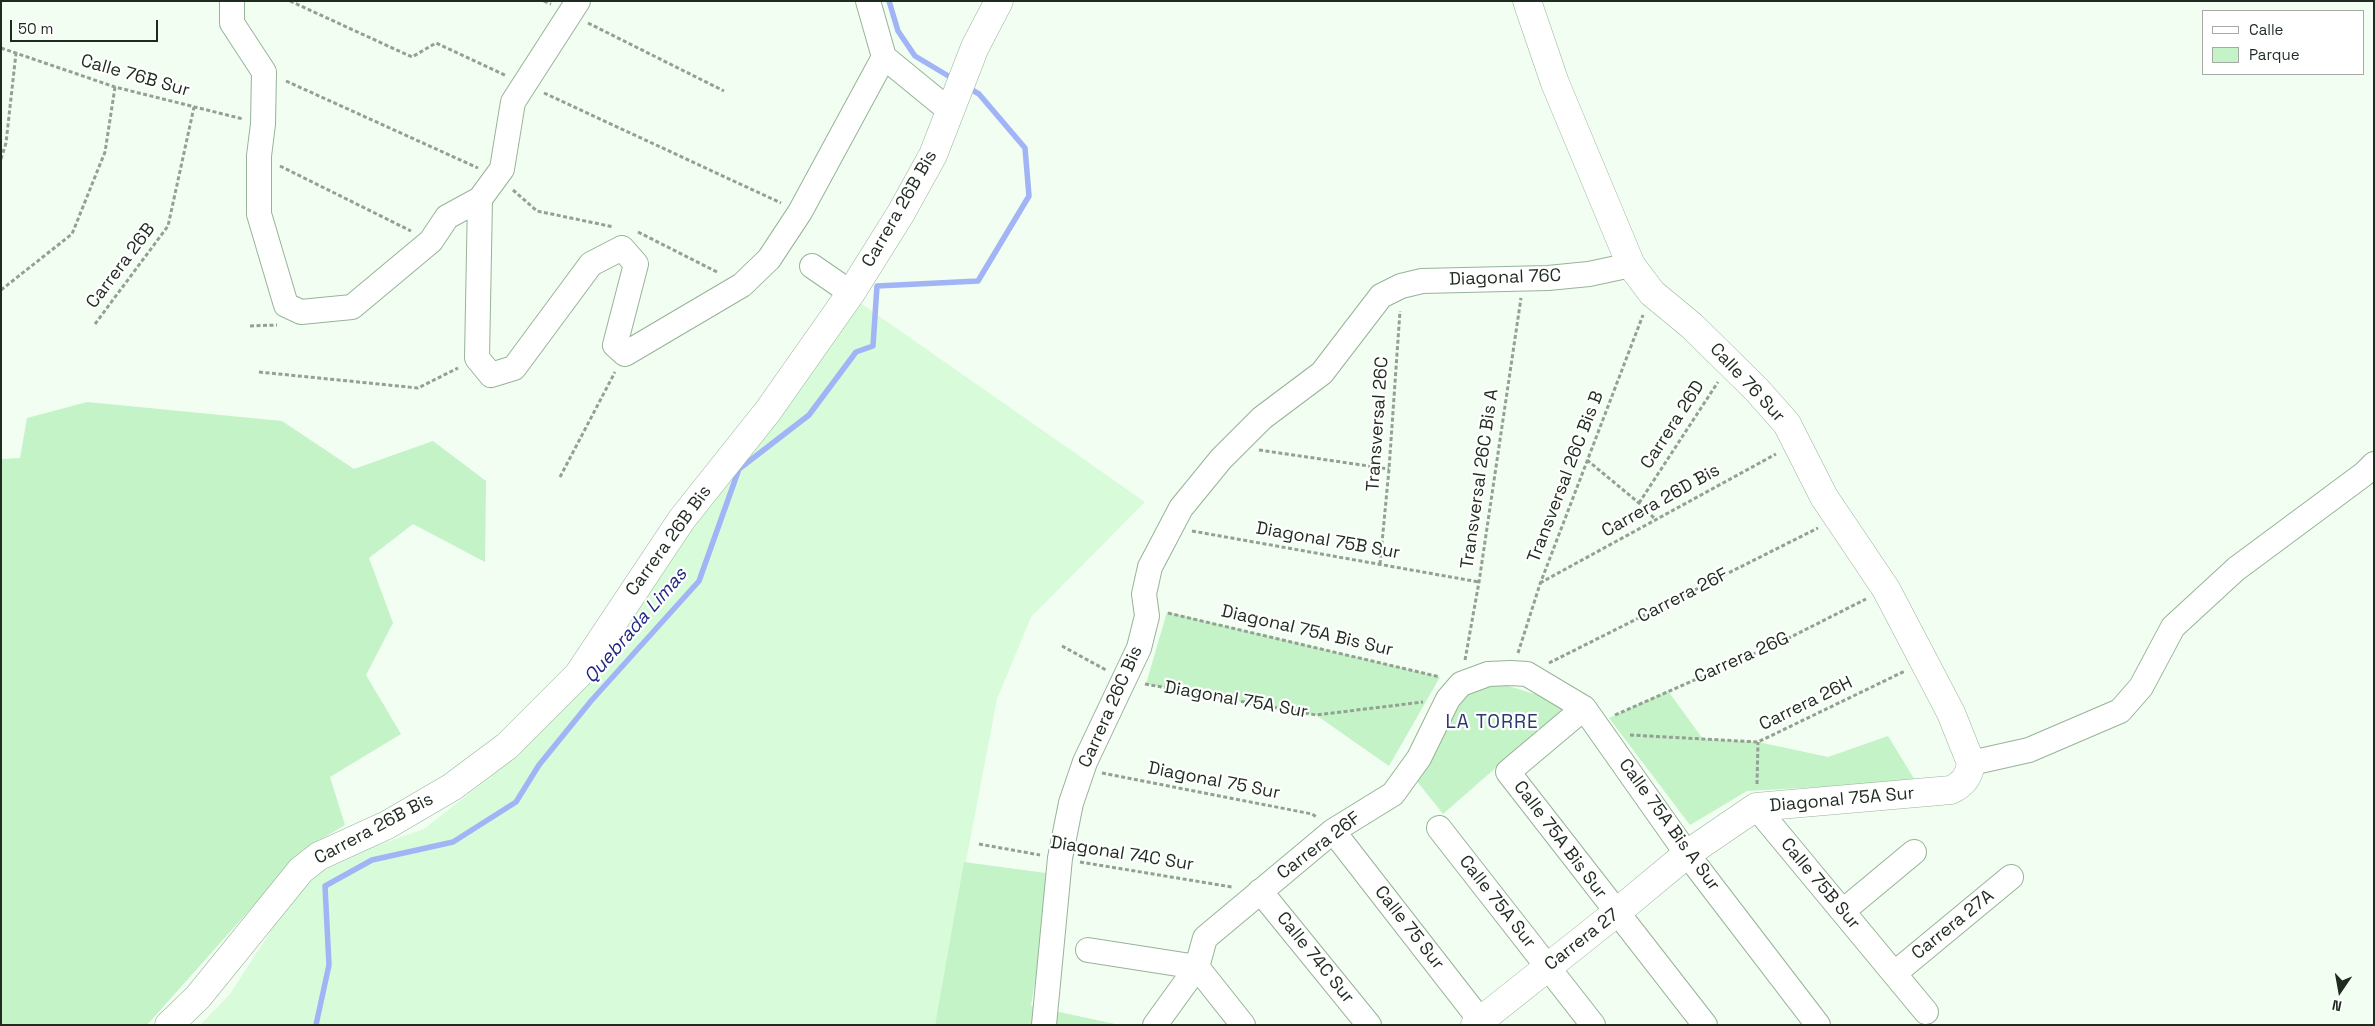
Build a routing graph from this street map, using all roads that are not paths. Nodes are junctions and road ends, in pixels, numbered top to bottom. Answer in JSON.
{"nodes":[{"id":1,"x":232,"y":1,"type":"edge"},
{"id":2,"x":868,"y":1,"type":"edge"},
{"id":3,"x":999,"y":1,"type":"edge"},
{"id":4,"x":1527,"y":1,"type":"edge"},
{"id":5,"x":574,"y":8,"type":"edge"},
{"id":6,"x":884,"y":57,"type":"junction"},
{"id":7,"x":957,"y":92,"type":"junction"},
{"id":8,"x":480,"y":199,"type":"junction"},
{"id":9,"x":1631,"y":265,"type":"junction"},
{"id":10,"x":812,"y":266,"type":"dead end"},
{"id":11,"x":1391,"y":291,"type":"joint"},
{"id":12,"x":852,"y":293,"type":"junction"},
{"id":13,"x":2374,"y":464,"type":"edge"},
{"id":14,"x":1454,"y":692,"type":"joint"},
{"id":15,"x":1595,"y":722,"type":"junction"},
{"id":16,"x":1971,"y":763,"type":"junction"},
{"id":17,"x":1756,"y":807,"type":"junction"},
{"id":18,"x":1439,"y":828,"type":"dead end"},
{"id":19,"x":1334,"y":831,"type":"junction"},
{"id":20,"x":1914,"y":852,"type":"dead end"},
{"id":21,"x":1687,"y":854,"type":"junction"},
{"id":22,"x":2011,"y":877,"type":"dead end"},
{"id":23,"x":1260,"y":891,"type":"junction"},
{"id":24,"x":1843,"y":912,"type":"junction"},
{"id":25,"x":1616,"y":913,"type":"junction"},
{"id":26,"x":1088,"y":950,"type":"dead end"},
{"id":27,"x":1548,"y":966,"type":"junction"},
{"id":28,"x":1197,"y":968,"type":"junction"},
{"id":29,"x":1895,"y":974,"type":"junction"},
{"id":30,"x":1926,"y":1012,"type":"dead end"},
{"id":31,"x":1480,"y":1023,"type":"edge"},
{"id":32,"x":169,"y":1025,"type":"edge"},
{"id":33,"x":1044,"y":1025,"type":"edge"},
{"id":34,"x":1155,"y":1025,"type":"edge"},
{"id":35,"x":1242,"y":1025,"type":"edge"},
{"id":36,"x":1369,"y":1025,"type":"edge"},
{"id":37,"x":1593,"y":1025,"type":"edge"},
{"id":38,"x":1705,"y":1025,"type":"edge"},
{"id":39,"x":1818,"y":1025,"type":"edge"}],
"edges":[{"from":1,"to":8,"type":"street"},
{"from":2,"to":6,"type":"street"},
{"from":3,"to":7,"type":"street","name":"Carrera 26B Bis"},
{"from":4,"to":9,"type":"street","name":"Calle 76 Sur"},
{"from":5,"to":8,"type":"street"},
{"from":6,"to":7,"type":"street"},
{"from":6,"to":8,"type":"street"},
{"from":7,"to":12,"type":"street","name":"Carrera 26B Bis"},
{"from":9,"to":11,"type":"street","name":"Diagonal 76C"},
{"from":9,"to":16,"type":"street","name":"Calle 76 Sur"},
{"from":10,"to":12,"type":"street"},
{"from":11,"to":33,"type":"street","name":"Carrera 26C Bis"},
{"from":12,"to":32,"type":"street","name":"Carrera 26B Bis"},
{"from":13,"to":16,"type":"street"},
{"from":14,"to":15,"type":"street","name":"Calle 75A Bis A Sur"},
{"from":14,"to":19,"type":"street","name":"Carrera 26F"},
{"from":15,"to":21,"type":"street","name":"Calle 75A Bis A Sur"},
{"from":15,"to":25,"type":"street","name":"Calle 75A Bis Sur"},
{"from":16,"to":17,"type":"street","name":"Diagonal 75A Sur"},
{"from":17,"to":21,"type":"street","name":"Diagonal 75A Sur"},
{"from":17,"to":24,"type":"street","name":"Calle 75B Sur"},
{"from":18,"to":27,"type":"street","name":"Calle 75A Sur"},
{"from":19,"to":23,"type":"street","name":"Carrera 26F"},
{"from":19,"to":31,"type":"street","name":"Calle 75 Sur"},
{"from":20,"to":24,"type":"street"},
{"from":21,"to":25,"type":"street","name":"Carrera 27"},
{"from":21,"to":39,"type":"street","name":"Calle 75A Bis A Sur"},
{"from":22,"to":29,"type":"street","name":"Carrera 27A"},
{"from":23,"to":28,"type":"street","name":"Carrera 26F"},
{"from":23,"to":36,"type":"street","name":"Calle 74C Sur"},
{"from":24,"to":29,"type":"street","name":"Calle 75B Sur"},
{"from":25,"to":27,"type":"street","name":"Carrera 27"},
{"from":25,"to":38,"type":"street","name":"Calle 75A Bis Sur"},
{"from":26,"to":28,"type":"street"},
{"from":27,"to":31,"type":"street","name":"Carrera 27"},
{"from":27,"to":37,"type":"street","name":"Calle 75A Sur"},
{"from":28,"to":34,"type":"street","name":"Carrera 26F"},
{"from":28,"to":35,"type":"street"},
{"from":29,"to":30,"type":"street","name":"Calle 75B Sur"}]}
